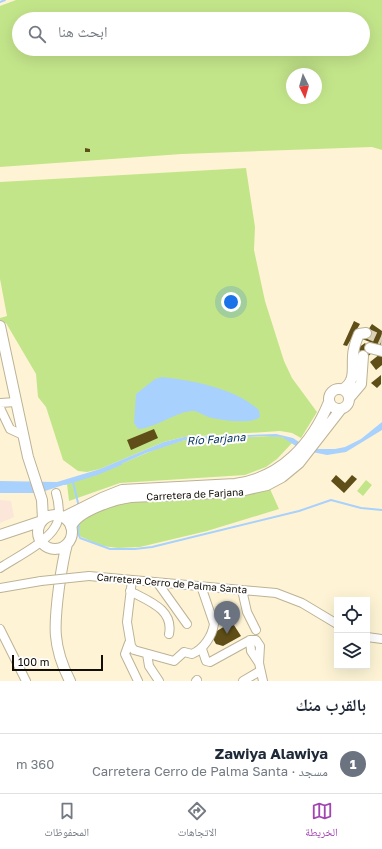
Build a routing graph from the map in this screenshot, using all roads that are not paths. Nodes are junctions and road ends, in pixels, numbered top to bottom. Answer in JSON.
{"nodes":[{"id":1,"x":1,"y":329,"type":"edge"},
{"id":2,"x":366,"y":333,"type":"dead end"},
{"id":3,"x":370,"y":348,"type":"dead end"},
{"id":4,"x":382,"y":351,"type":"edge"},
{"id":5,"x":347,"y":393,"type":"junction"},
{"id":6,"x":16,"y":402,"type":"junction"},
{"id":7,"x":329,"y":402,"type":"junction"},
{"id":8,"x":0,"y":403,"type":"edge"},
{"id":9,"x":0,"y":408,"type":"edge"},
{"id":10,"x":341,"y":409,"type":"junction"},
{"id":11,"x":23,"y":435,"type":"junction"},
{"id":12,"x":311,"y":442,"type":"junction"},
{"id":13,"x":56,"y":493,"type":"dead end"},
{"id":14,"x":42,"y":500,"type":"junction"},
{"id":15,"x":79,"y":513,"type":"junction"},
{"id":16,"x":59,"y":516,"type":"junction"},
{"id":17,"x":43,"y":521,"type":"junction"},
{"id":18,"x":24,"y":526,"type":"junction"},
{"id":19,"x":72,"y":527,"type":"junction"},
{"id":20,"x":0,"y":534,"type":"edge"},
{"id":21,"x":39,"y":537,"type":"junction"},
{"id":22,"x":67,"y":544,"type":"junction"},
{"id":23,"x":53,"y":549,"type":"junction"},
{"id":24,"x":62,"y":564,"type":"junction"},
{"id":25,"x":0,"y":568,"type":"edge"},
{"id":26,"x":132,"y":580,"type":"junction"},
{"id":27,"x":157,"y":582,"type":"junction"},
{"id":28,"x":201,"y":586,"type":"junction"},
{"id":29,"x":0,"y":588,"type":"edge"},
{"id":30,"x":130,"y":590,"type":"junction"},
{"id":31,"x":242,"y":590,"type":"junction"},
{"id":32,"x":334,"y":622,"type":"edge"},
{"id":33,"x":187,"y":624,"type":"dead end"},
{"id":34,"x":0,"y":629,"type":"edge"},
{"id":35,"x":256,"y":630,"type":"dead end"},
{"id":36,"x":169,"y":634,"type":"dead end"},
{"id":37,"x":370,"y":637,"type":"edge"},
{"id":38,"x":382,"y":639,"type":"edge"},
{"id":39,"x":129,"y":643,"type":"junction"},
{"id":40,"x":202,"y":649,"type":"junction"},
{"id":41,"x":148,"y":654,"type":"junction"},
{"id":42,"x":260,"y":667,"type":"junction"},
{"id":43,"x":26,"y":681,"type":"edge"},
{"id":44,"x":70,"y":681,"type":"edge"},
{"id":45,"x":138,"y":681,"type":"edge"},
{"id":46,"x":159,"y":681,"type":"edge"},
{"id":47,"x":243,"y":681,"type":"edge"},
{"id":48,"x":263,"y":681,"type":"edge"}],
"edges":[{"from":1,"to":6,"type":"main road"},
{"from":2,"to":5,"type":"main road","name":"Carretera de Farjana"},
{"from":3,"to":4,"type":"main road"},
{"from":5,"to":7,"type":"main road","name":"Carretera de Farjana"},
{"from":5,"to":10,"type":"main road","name":"Carretera de Farjana"},
{"from":6,"to":8,"type":"street"},
{"from":6,"to":11,"type":"main road"},
{"from":7,"to":10,"type":"main road"},
{"from":7,"to":12,"type":"main road","name":"Carretera de Farjana"},
{"from":9,"to":11,"type":"street"},
{"from":10,"to":12,"type":"main road","name":"Carretera de Farjana"},
{"from":11,"to":14,"type":"main road"},
{"from":12,"to":15,"type":"main road","name":"Carretera de Farjana"},
{"from":13,"to":16,"type":"street"},
{"from":14,"to":16,"type":"main road"},
{"from":14,"to":17,"type":"main road"},
{"from":15,"to":16,"type":"main road","name":"Carretera de Farjana"},
{"from":15,"to":19,"type":"main road","name":"Carretera de Farjana"},
{"from":16,"to":17,"type":"main road","name":"Carretera de Farjana"},
{"from":16,"to":19,"type":"main road"},
{"from":16,"to":21,"type":"street"},
{"from":17,"to":18,"type":"main road"},
{"from":17,"to":21,"type":"main road"},
{"from":18,"to":20,"type":"main road"},
{"from":18,"to":21,"type":"main road"},
{"from":19,"to":22,"type":"main road","name":"Carretera de Farjana"},
{"from":21,"to":23,"type":"main road"},
{"from":21,"to":25,"type":"street"},
{"from":22,"to":23,"type":"main road"},
{"from":22,"to":24,"type":"main road","name":"Carretera de Farjana"},
{"from":23,"to":24,"type":"main road"},
{"from":24,"to":44,"type":"main road","name":"Carretera de Farjana"},
{"from":26,"to":27,"type":"street","name":"Carretera Cerro de Palma Santa"},
{"from":26,"to":29,"type":"street","name":"Carretera Cerro de Palma Santa","bridge":true},
{"from":26,"to":30,"type":"street"},
{"from":27,"to":28,"type":"street","name":"Carretera Cerro de Palma Santa"},
{"from":27,"to":33,"type":"street"},
{"from":28,"to":31,"type":"street","name":"Carretera Cerro de Palma Santa"},
{"from":28,"to":40,"type":"street"},
{"from":30,"to":36,"type":"street"},
{"from":30,"to":39,"type":"street"},
{"from":31,"to":32,"type":"street","name":"Carretera Cerro de Palma Santa"},
{"from":31,"to":35,"type":"street"},
{"from":34,"to":43,"type":"street"},
{"from":37,"to":38,"type":"street"},
{"from":39,"to":41,"type":"street"},
{"from":39,"to":45,"type":"street"},
{"from":40,"to":41,"type":"street"},
{"from":40,"to":42,"type":"street"},
{"from":41,"to":46,"type":"street"},
{"from":42,"to":47,"type":"street"},
{"from":42,"to":48,"type":"street"}]}
